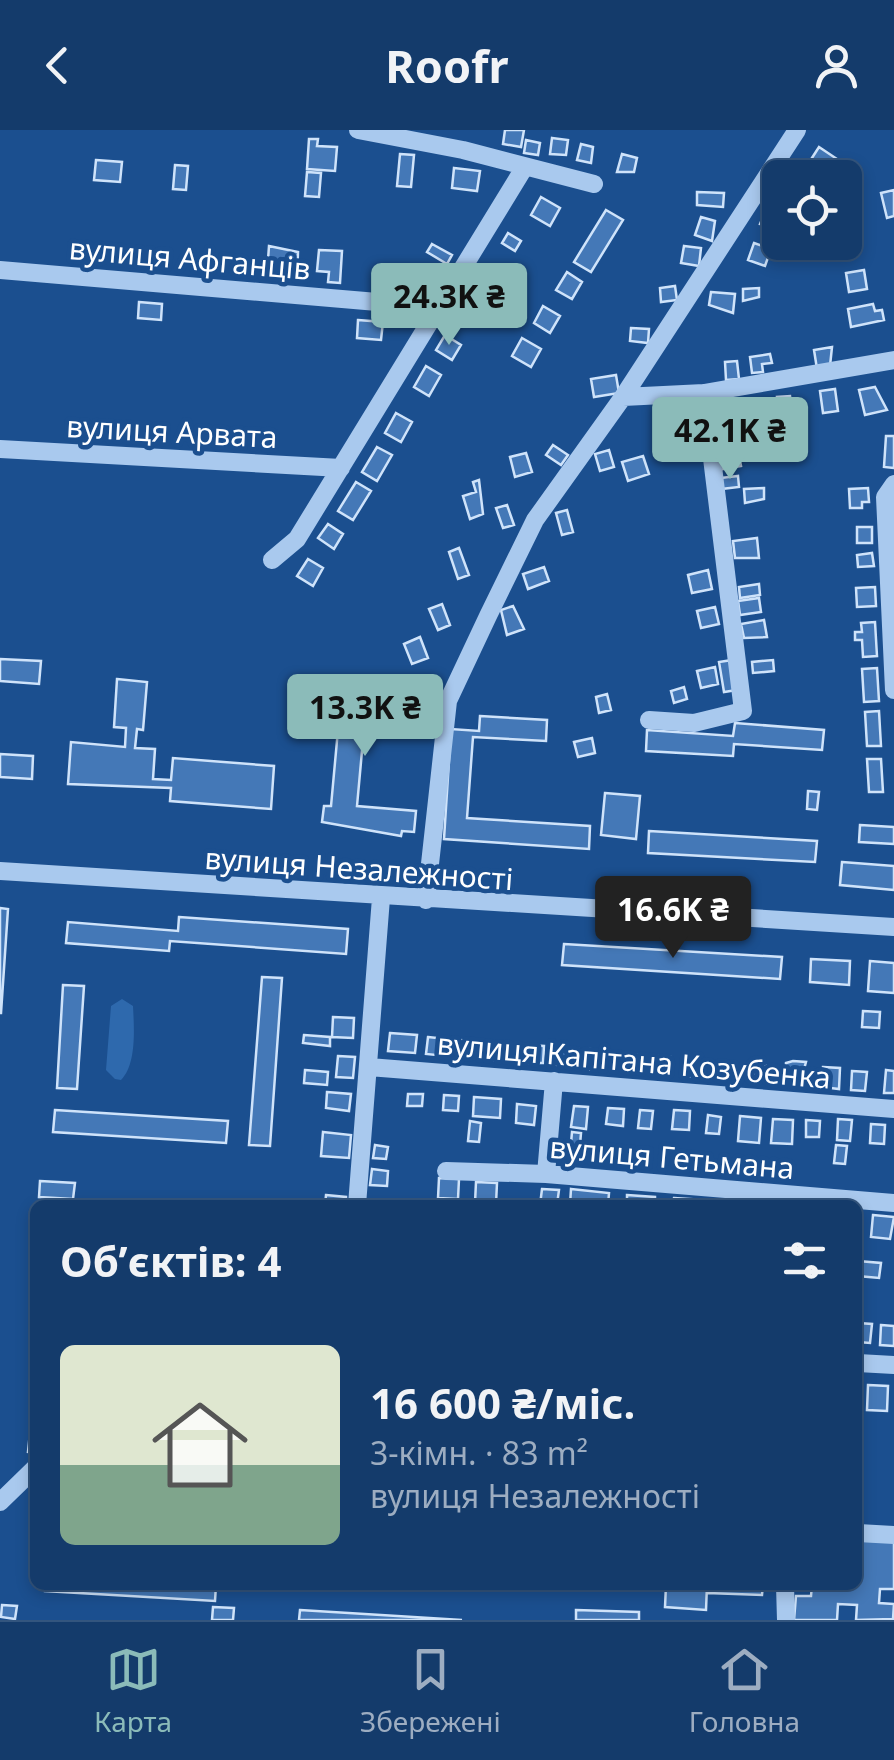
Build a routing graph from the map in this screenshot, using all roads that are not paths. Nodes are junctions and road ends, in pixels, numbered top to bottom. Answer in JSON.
{"nodes":[{"id":1,"x":358,"y":130,"type":"edge"},
{"id":2,"x":797,"y":130,"type":"edge"},
{"id":3,"x":524,"y":168,"type":"junction"},
{"id":4,"x":594,"y":184,"type":"dead end"},
{"id":5,"x":0,"y":270,"type":"edge"},
{"id":6,"x":432,"y":319,"type":"junction"},
{"id":7,"x":894,"y":360,"type":"edge"},
{"id":8,"x":704,"y":393,"type":"junction"},
{"id":9,"x":623,"y":397,"type":"junction"},
{"id":10,"x":0,"y":448,"type":"edge"},
{"id":11,"x":341,"y":468,"type":"junction"},
{"id":12,"x":894,"y":484,"type":"edge"},
{"id":13,"x":272,"y":560,"type":"dead end"},
{"id":14,"x":894,"y":690,"type":"edge"},
{"id":15,"x":649,"y":720,"type":"dead end"},
{"id":16,"x":0,"y":872,"type":"edge"},
{"id":17,"x":381,"y":898,"type":"junction"},
{"id":18,"x":426,"y":900,"type":"junction"},
{"id":19,"x":894,"y":927,"type":"edge"},
{"id":20,"x":369,"y":1067,"type":"junction"},
{"id":21,"x":554,"y":1081,"type":"junction"},
{"id":22,"x":894,"y":1109,"type":"edge"},
{"id":23,"x":446,"y":1171,"type":"dead end"},
{"id":24,"x":546,"y":1174,"type":"junction"},
{"id":25,"x":357,"y":1200,"type":"edge"},
{"id":26,"x":858,"y":1200,"type":"edge"},
{"id":27,"x":862,"y":1200,"type":"edge"},
{"id":28,"x":894,"y":1203,"type":"edge"},
{"id":29,"x":862,"y":1362,"type":"edge"},
{"id":30,"x":894,"y":1365,"type":"edge"},
{"id":31,"x":29,"y":1473,"type":"edge"},
{"id":32,"x":0,"y":1502,"type":"edge"},
{"id":33,"x":862,"y":1533,"type":"edge"},
{"id":34,"x":894,"y":1536,"type":"edge"},
{"id":35,"x":786,"y":1590,"type":"edge"},
{"id":36,"x":786,"y":1620,"type":"edge"}],
"edges":[{"from":1,"to":3,"type":"street"},
{"from":2,"to":9,"type":"street"},
{"from":3,"to":4,"type":"street"},
{"from":3,"to":6,"type":"street"},
{"from":5,"to":6,"type":"street","name":"вулиця Афганців"},
{"from":6,"to":11,"type":"street"},
{"from":7,"to":8,"type":"street"},
{"from":8,"to":9,"type":"street"},
{"from":8,"to":15,"type":"street"},
{"from":9,"to":18,"type":"street"},
{"from":10,"to":11,"type":"street","name":"вулиця Арвата"},
{"from":11,"to":13,"type":"street"},
{"from":12,"to":14,"type":"street"},
{"from":16,"to":17,"type":"street","name":"вулиця Незалежності"},
{"from":17,"to":18,"type":"street","name":"вулиця Незалежності"},
{"from":17,"to":20,"type":"street"},
{"from":18,"to":19,"type":"street","name":"вулиця Незалежності"},
{"from":20,"to":21,"type":"street","name":"вулиця Капітана Козубенка"},
{"from":20,"to":25,"type":"street"},
{"from":21,"to":22,"type":"street","name":"вулиця Капітана Козубенка"},
{"from":21,"to":24,"type":"street"},
{"from":23,"to":24,"type":"street","name":"вулиця Гетьмана"},
{"from":24,"to":26,"type":"street","name":"вулиця Гетьмана"},
{"from":27,"to":28,"type":"street","name":"вулиця Гетьмана"},
{"from":29,"to":30,"type":"street"},
{"from":31,"to":32,"type":"street"},
{"from":33,"to":34,"type":"street"},
{"from":35,"to":36,"type":"street"}]}
